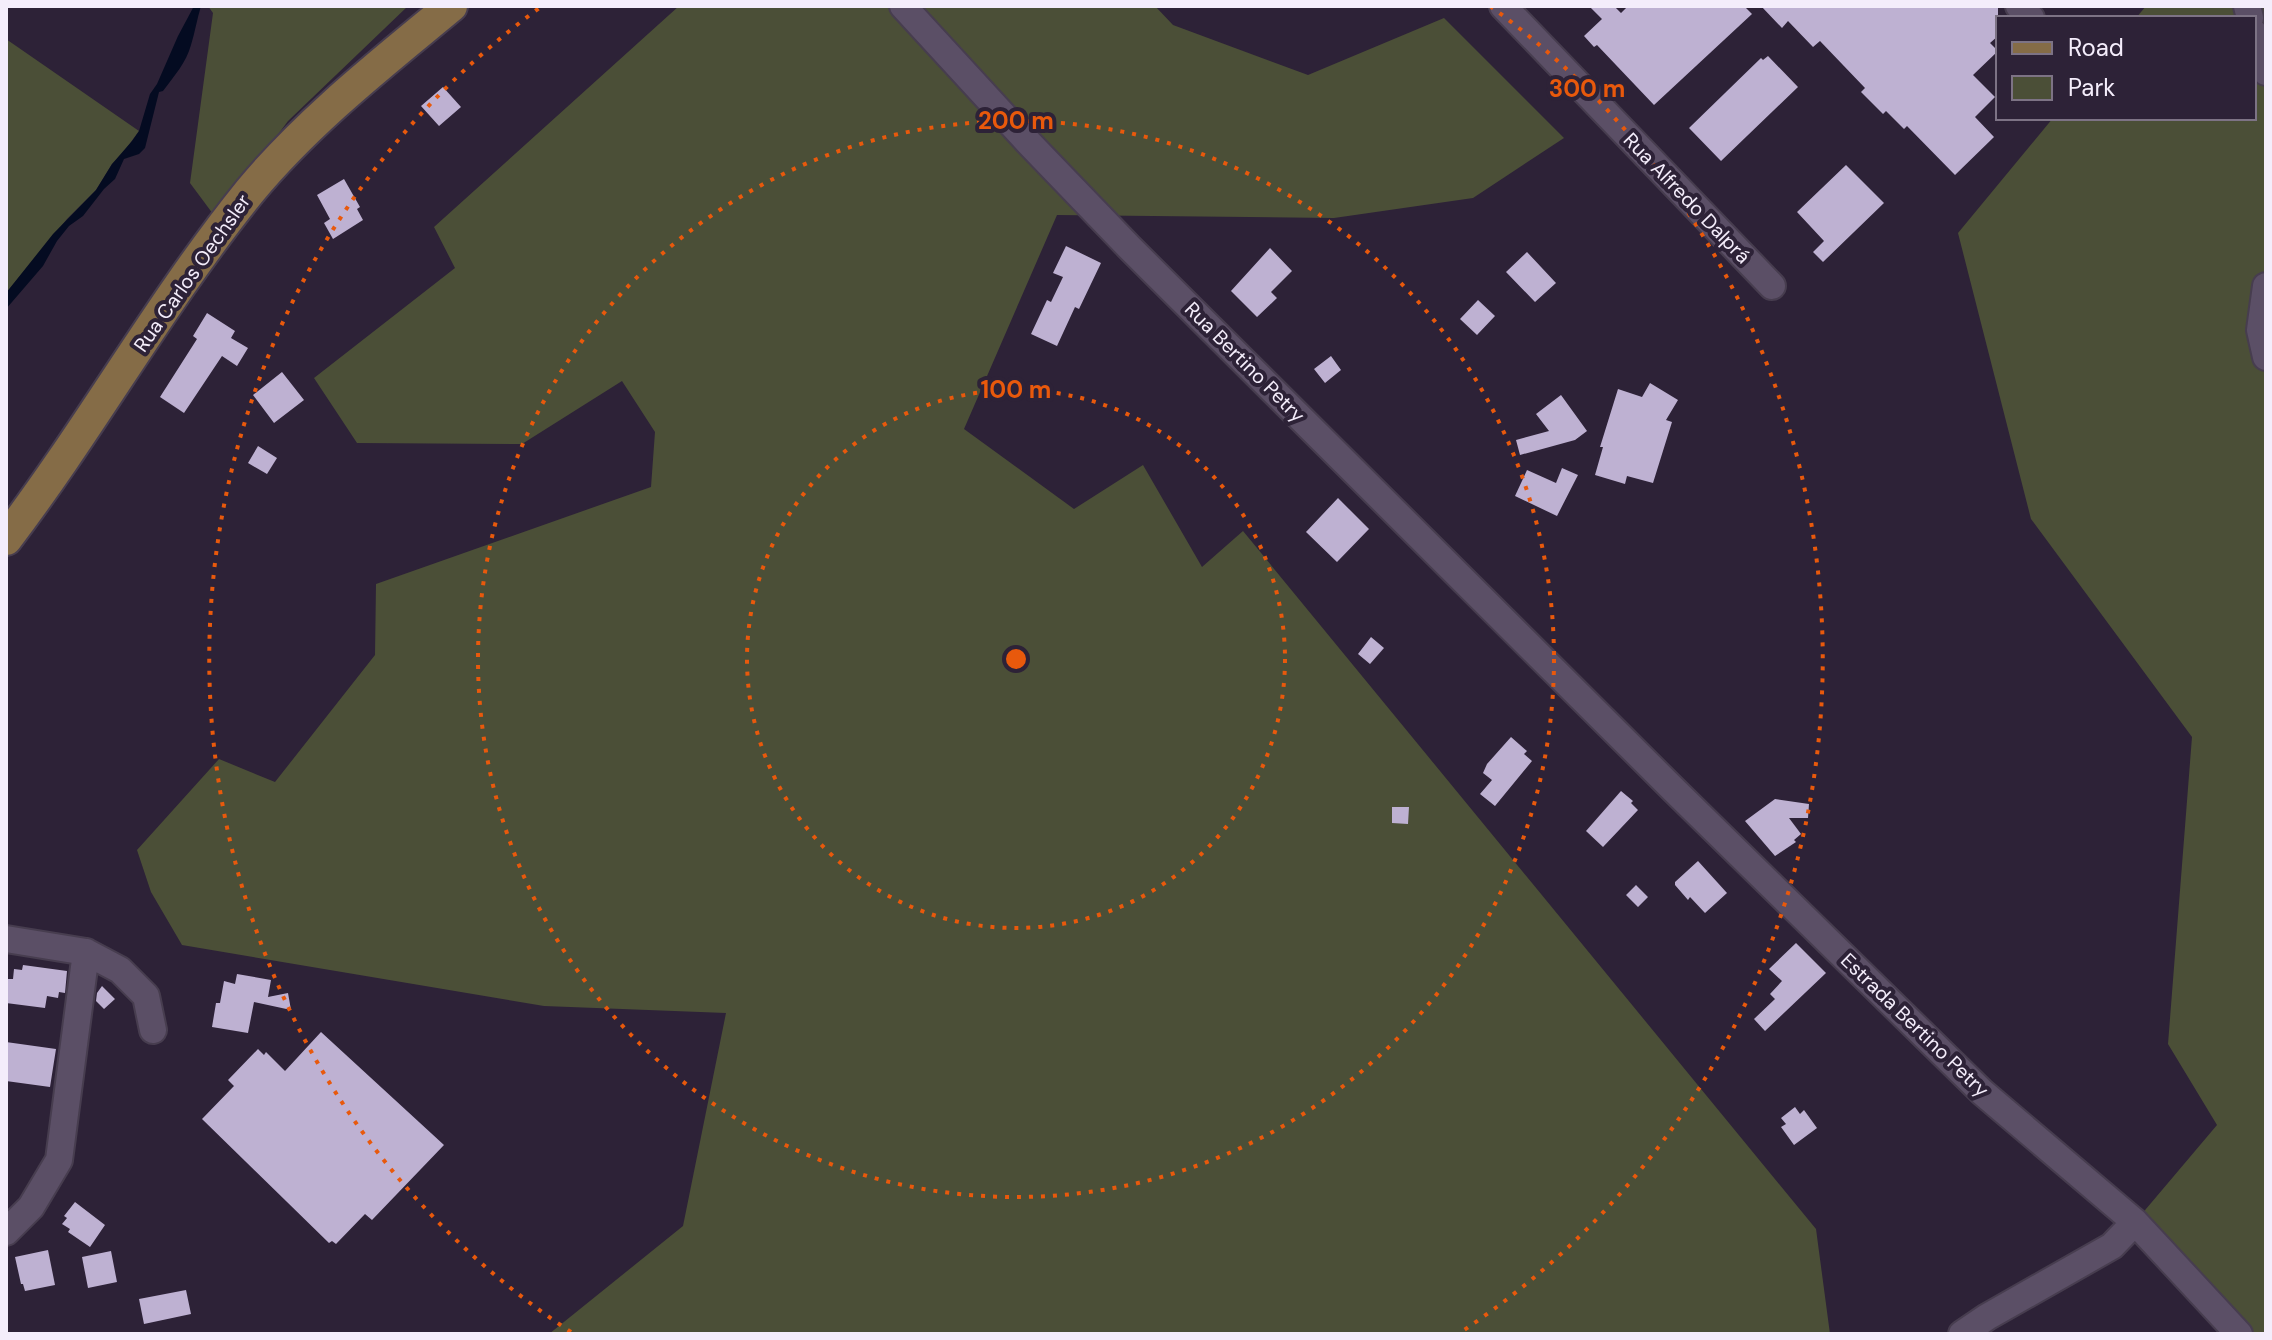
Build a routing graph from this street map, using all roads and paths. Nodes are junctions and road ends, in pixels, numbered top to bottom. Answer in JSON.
{"nodes":[{"id":1,"x":451,"y":6,"type":"edge"},
{"id":2,"x":903,"y":6,"type":"edge"},
{"id":3,"x":1503,"y":6,"type":"edge"},
{"id":4,"x":2256,"y":41,"type":"edge"},
{"id":5,"x":2266,"y":72,"type":"edge"},
{"id":6,"x":1772,"y":286,"type":"dead end"},
{"id":7,"x":2266,"y":286,"type":"edge"},
{"id":8,"x":2266,"y":357,"type":"edge"},
{"id":9,"x":6,"y":539,"type":"edge"},
{"id":10,"x":1595,"y":711,"type":"joint"},
{"id":11,"x":6,"y":939,"type":"edge"},
{"id":12,"x":86,"y":952,"type":"junction"},
{"id":13,"x":153,"y":1030,"type":"dead end"},
{"id":14,"x":2135,"y":1222,"type":"junction"},
{"id":15,"x":6,"y":1232,"type":"edge"},
{"id":16,"x":1962,"y":1334,"type":"edge"},
{"id":17,"x":2239,"y":1334,"type":"edge"}],
"edges":[{"from":1,"to":9,"type":"main road","name":"Rua Carlos Oechsler"},
{"from":2,"to":10,"type":"street","name":"Rua Bertino Petry"},
{"from":3,"to":6,"type":"street","name":"Rua Alfredo Dalprá"},
{"from":4,"to":5,"type":"street"},
{"from":7,"to":8,"type":"street"},
{"from":10,"to":14,"type":"street","name":"Estrada Bertino Petry"},
{"from":11,"to":12,"type":"street"},
{"from":12,"to":13,"type":"street"},
{"from":12,"to":15,"type":"street"},
{"from":14,"to":16,"type":"street"},
{"from":14,"to":17,"type":"street","name":"Estrada Bertino Petry"}]}
